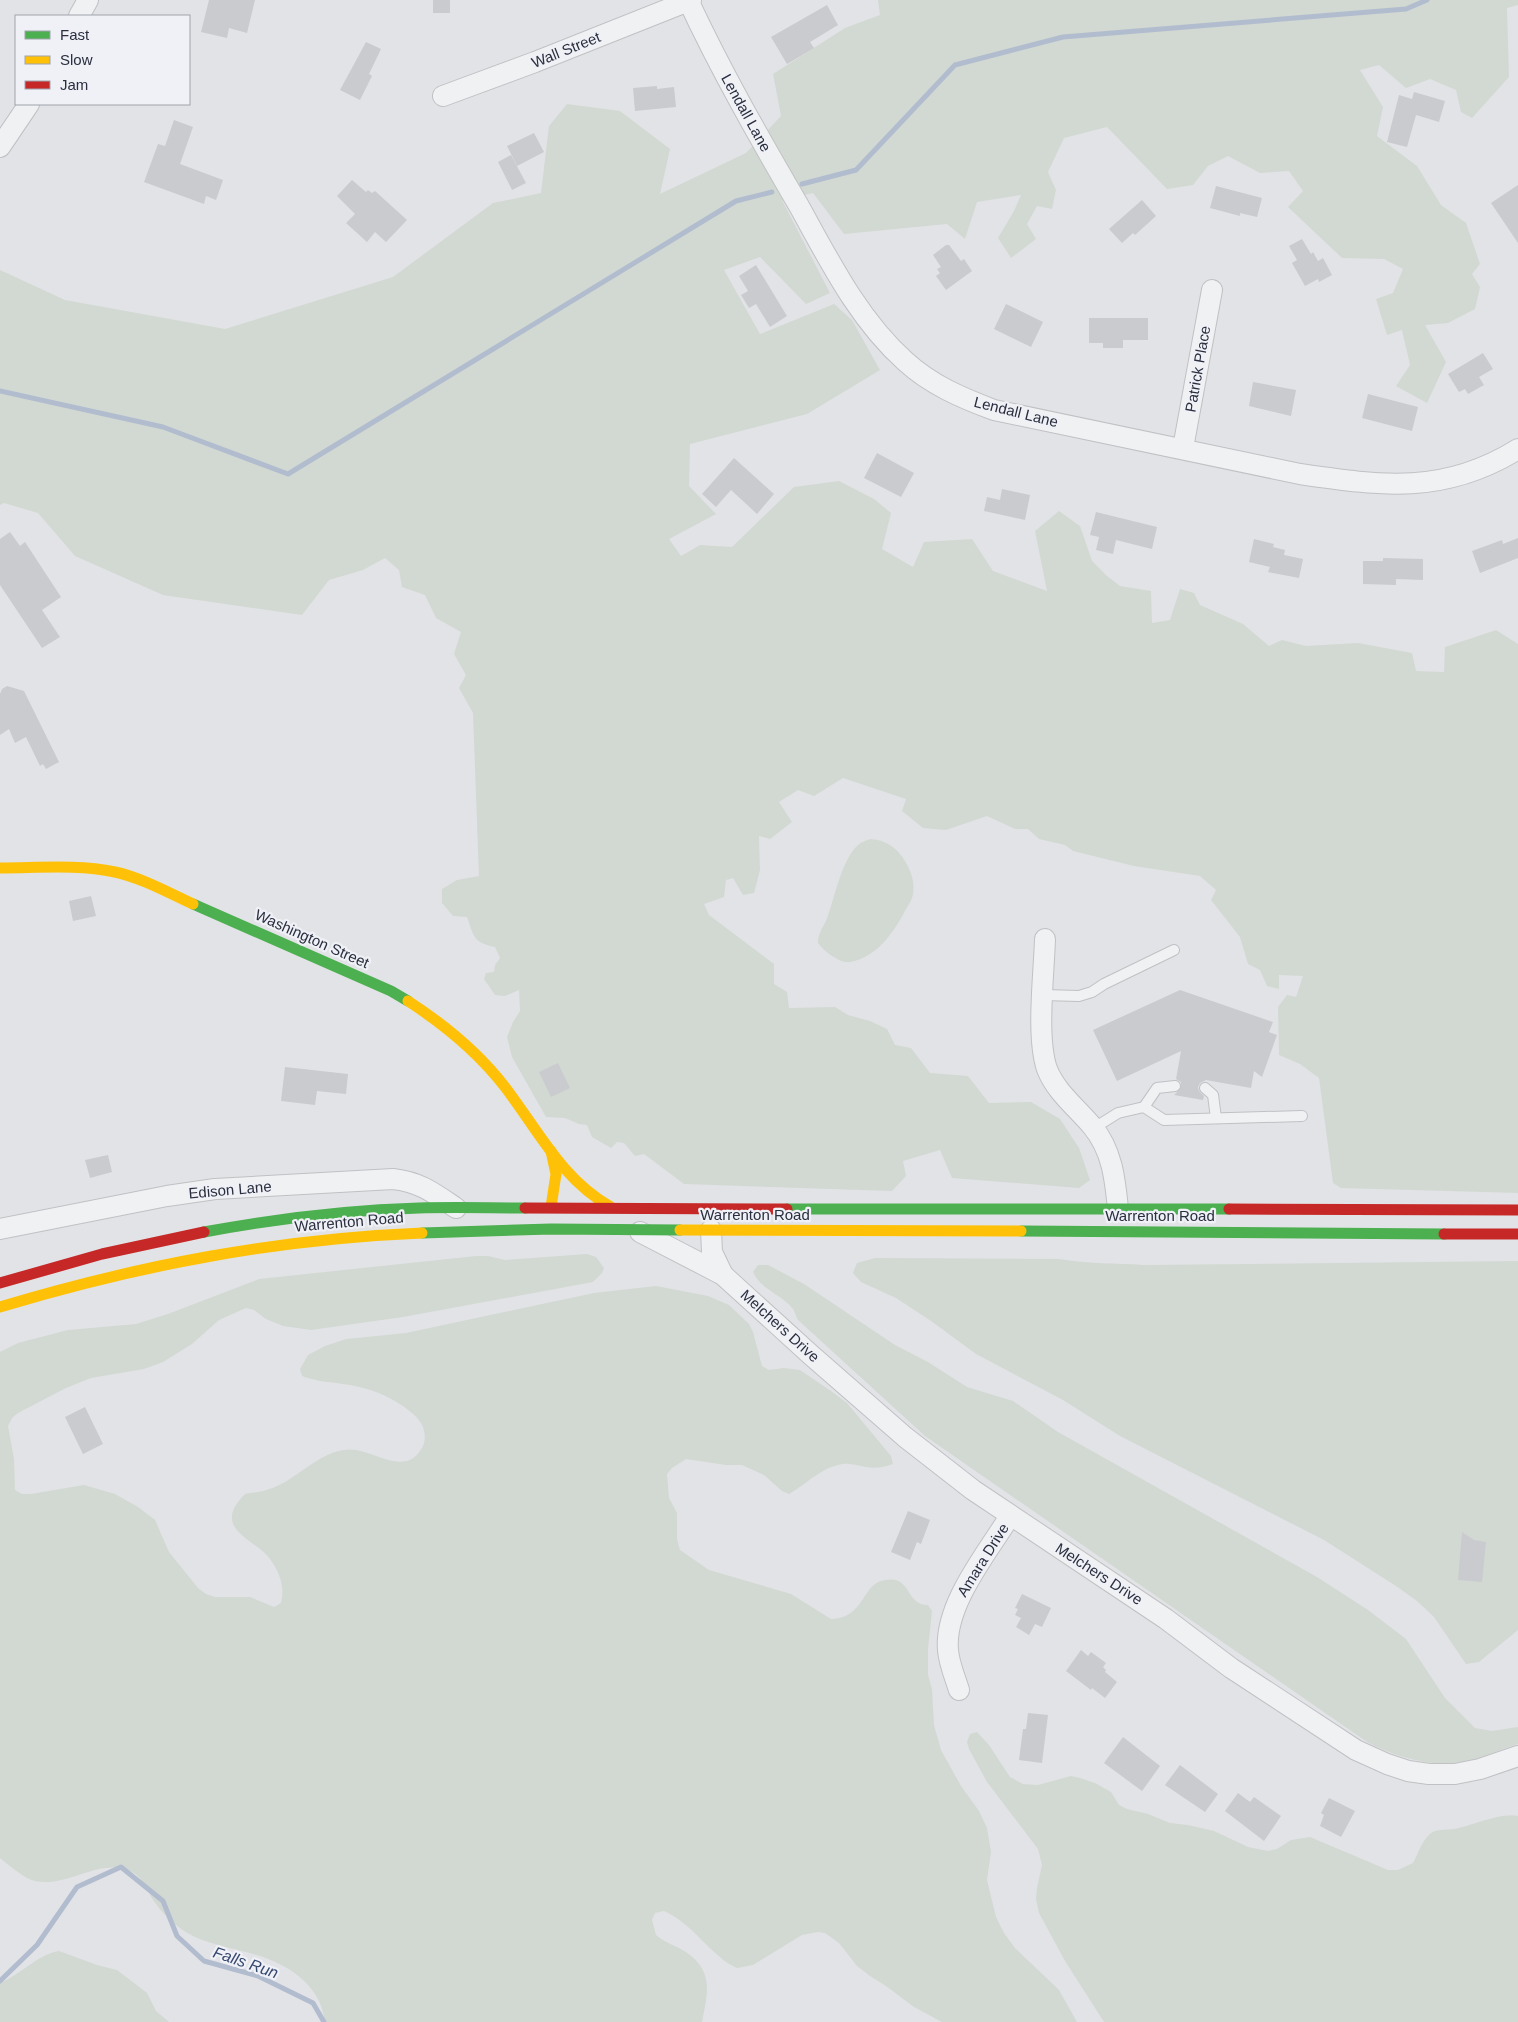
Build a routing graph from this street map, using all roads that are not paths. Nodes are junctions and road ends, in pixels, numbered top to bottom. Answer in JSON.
{"nodes":[{"id":1,"x":88,"y":0,"type":"edge"},
{"id":2,"x":689,"y":0,"type":"edge"},
{"id":3,"x":80,"y":15,"type":"edge"},
{"id":4,"x":443,"y":96,"type":"dead end"},
{"id":5,"x":28,"y":105,"type":"edge"},
{"id":6,"x":0,"y":147,"type":"edge"},
{"id":7,"x":1212,"y":290,"type":"dead end"},
{"id":8,"x":1183,"y":448,"type":"junction"},
{"id":9,"x":1518,"y":449,"type":"edge"},
{"id":10,"x":0,"y":868,"type":"edge"},
{"id":11,"x":1045,"y":938,"type":"dead end"},
{"id":12,"x":1174,"y":950,"type":"dead end"},
{"id":13,"x":1043,"y":995,"type":"junction"},
{"id":14,"x":1175,"y":1086,"type":"dead end"},
{"id":15,"x":1205,"y":1088,"type":"dead end"},
{"id":16,"x":1144,"y":1107,"type":"junction"},
{"id":17,"x":1302,"y":1116,"type":"dead end"},
{"id":18,"x":1216,"y":1118,"type":"junction"},
{"id":19,"x":1094,"y":1128,"type":"junction"},
{"id":20,"x":551,"y":1151,"type":"junction"},
{"id":21,"x":551,"y":1207,"type":"junction"},
{"id":22,"x":611,"y":1207,"type":"junction"},
{"id":23,"x":456,"y":1208,"type":"junction"},
{"id":24,"x":1118,"y":1208,"type":"junction"},
{"id":25,"x":1518,"y":1210,"type":"edge"},
{"id":26,"x":0,"y":1229,"type":"edge"},
{"id":27,"x":635,"y":1229,"type":"junction"},
{"id":28,"x":711,"y":1230,"type":"junction"},
{"id":29,"x":1518,"y":1234,"type":"edge"},
{"id":30,"x":724,"y":1275,"type":"junction"},
{"id":31,"x":0,"y":1283,"type":"edge"},
{"id":32,"x":0,"y":1307,"type":"edge"},
{"id":33,"x":1010,"y":1516,"type":"junction"},
{"id":34,"x":959,"y":1690,"type":"dead end"},
{"id":35,"x":1518,"y":1756,"type":"edge"}],
"edges":[{"from":1,"to":3,"type":"street"},
{"from":2,"to":4,"type":"street","name":"Wall Street"},
{"from":2,"to":8,"type":"street","name":"Lendall Lane"},
{"from":5,"to":6,"type":"street"},
{"from":7,"to":8,"type":"street","name":"Patrick Place"},
{"from":8,"to":9,"type":"street","name":"Lendall Lane"},
{"from":10,"to":20,"type":"main road","name":"Washington Street"},
{"from":11,"to":13,"type":"street"},
{"from":12,"to":13,"type":"lane"},
{"from":13,"to":19,"type":"street"},
{"from":14,"to":16,"type":"lane"},
{"from":15,"to":18,"type":"lane"},
{"from":16,"to":18,"type":"lane"},
{"from":16,"to":19,"type":"lane"},
{"from":17,"to":18,"type":"lane"},
{"from":19,"to":24,"type":"street"},
{"from":20,"to":21,"type":"main road","name":"Washington Street"},
{"from":20,"to":22,"type":"main road","name":"Washington Street"},
{"from":21,"to":22,"type":"main road","name":"Warrenton Road"},
{"from":21,"to":23,"type":"main road","name":"Warrenton Road"},
{"from":22,"to":24,"type":"main road","name":"Warrenton Road"},
{"from":23,"to":26,"type":"street","name":"Edison Lane"},
{"from":23,"to":31,"type":"main road","name":"Warrenton Road"},
{"from":24,"to":25,"type":"main road","name":"Warrenton Road"},
{"from":27,"to":28,"type":"main road","name":"Warrenton Road"},
{"from":27,"to":30,"type":"street","name":"Melchers Drive"},
{"from":27,"to":32,"type":"main road","name":"Warrenton Road"},
{"from":28,"to":29,"type":"main road","name":"Warrenton Road"},
{"from":28,"to":30,"type":"street","name":"Melchers Drive"},
{"from":30,"to":33,"type":"street","name":"Melchers Drive"},
{"from":33,"to":34,"type":"street","name":"Amara Drive"},
{"from":33,"to":35,"type":"street","name":"Melchers Drive"}]}
